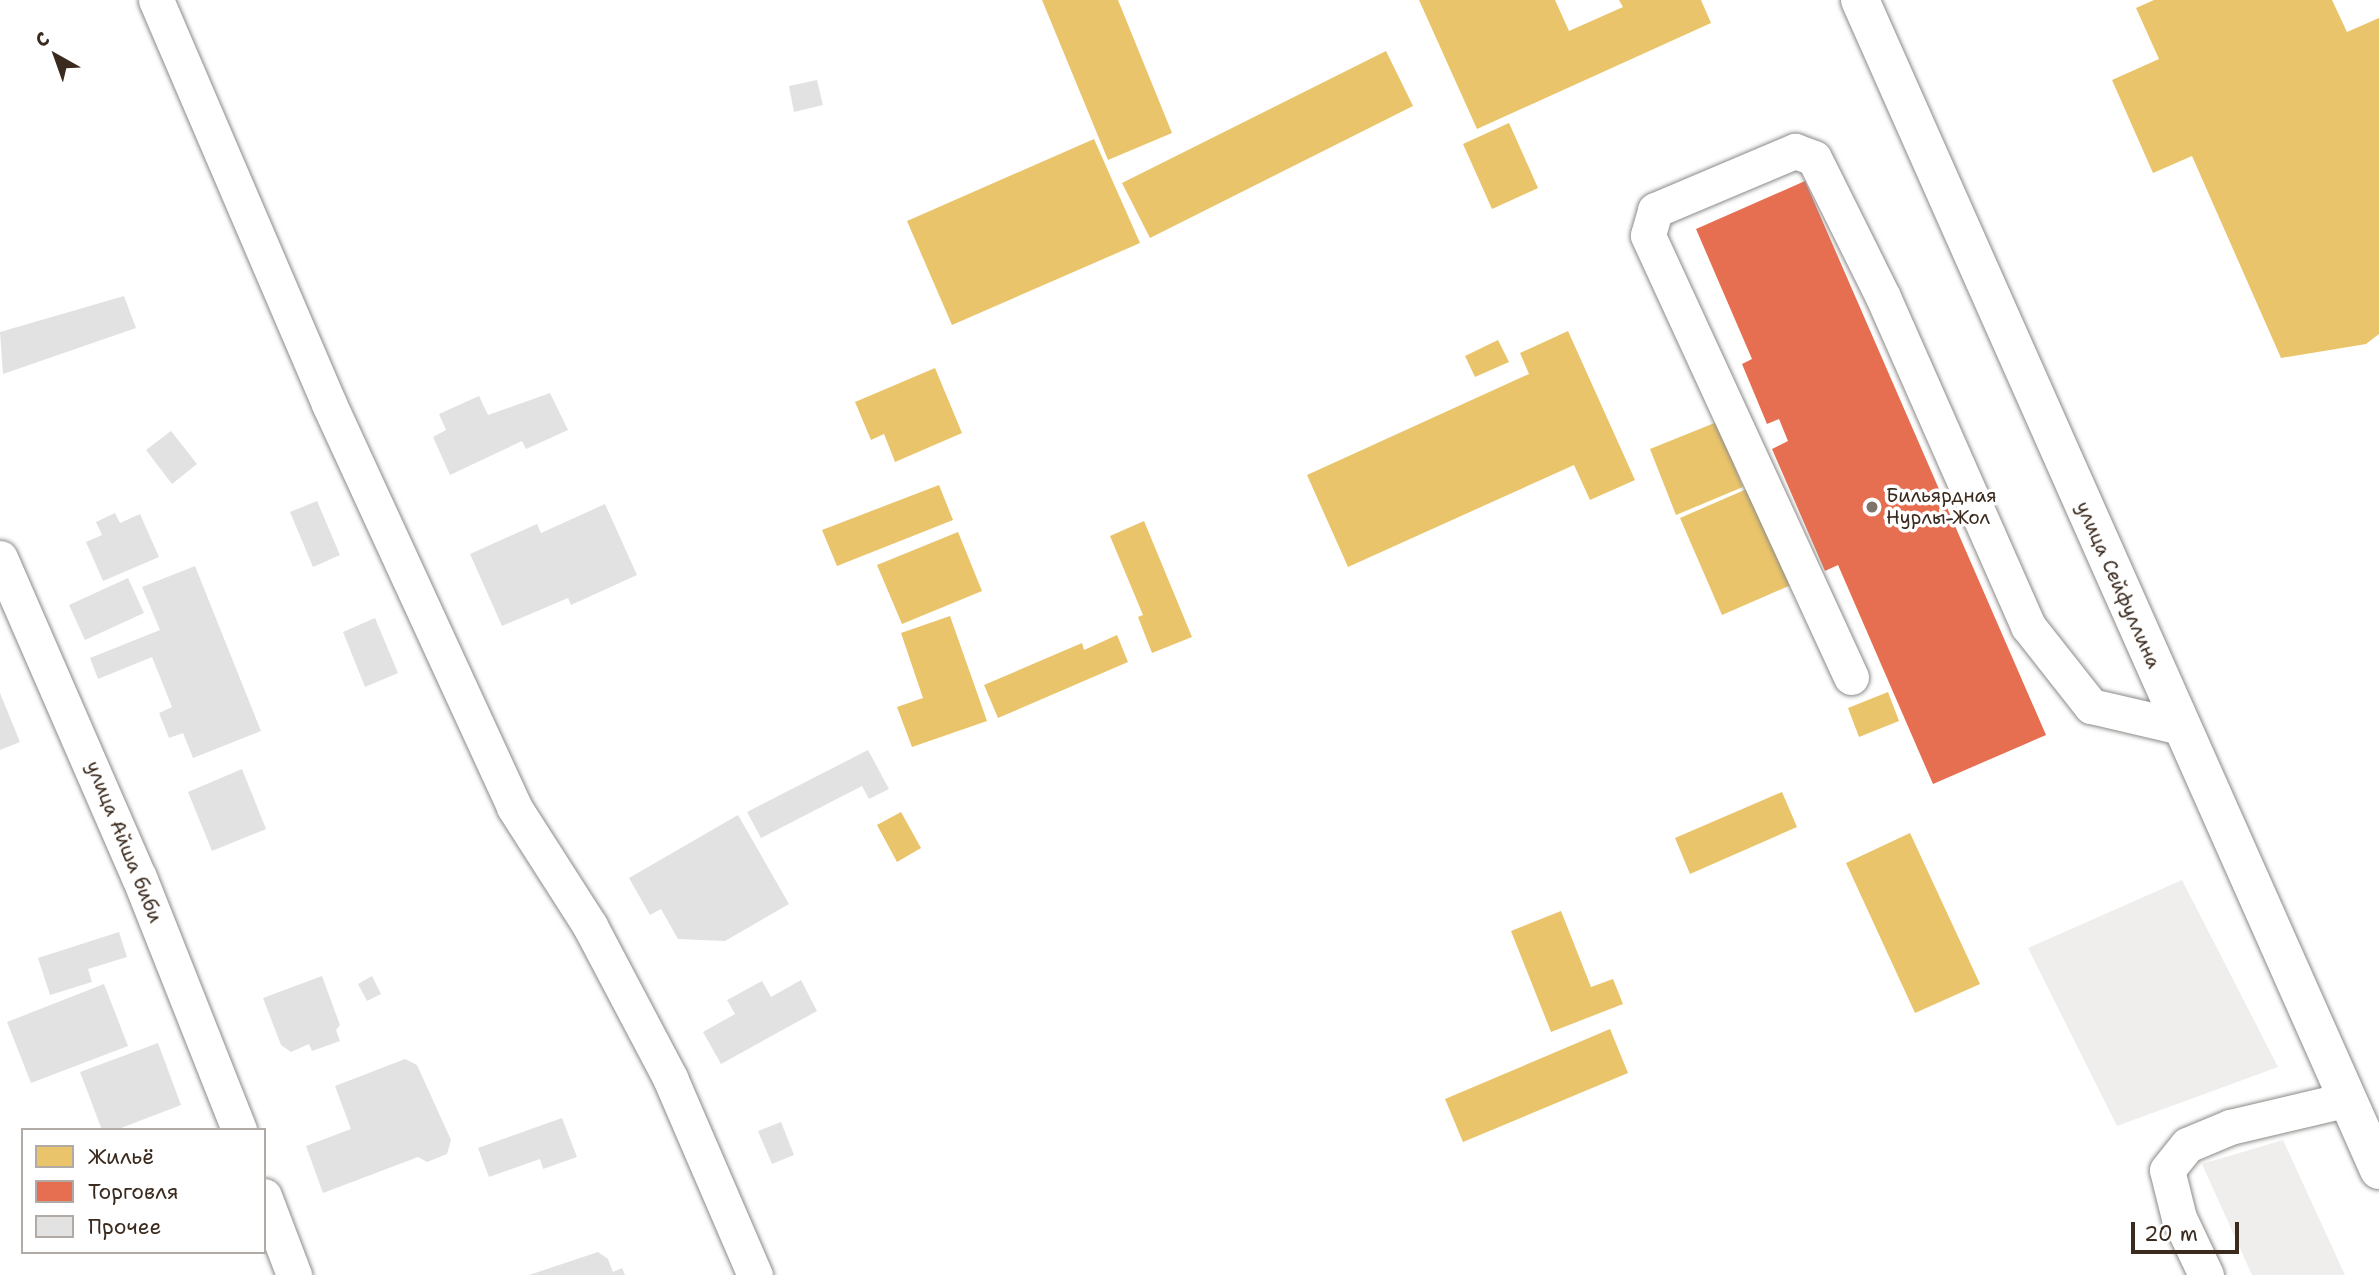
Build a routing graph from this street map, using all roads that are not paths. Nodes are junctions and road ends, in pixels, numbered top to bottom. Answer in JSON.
{"nodes":[{"id":1,"x":156,"y":0,"type":"edge"},
{"id":2,"x":1860,"y":0,"type":"edge"},
{"id":3,"x":0,"y":558,"type":"edge"},
{"id":4,"x":1851,"y":677,"type":"dead end"},
{"id":5,"x":2181,"y":727,"type":"junction"},
{"id":6,"x":2348,"y":1099,"type":"junction"},
{"id":7,"x":238,"y":1128,"type":"edge"},
{"id":8,"x":2379,"y":1170,"type":"edge"},
{"id":9,"x":266,"y":1201,"type":"edge"},
{"id":10,"x":294,"y":1275,"type":"edge"},
{"id":11,"x":755,"y":1275,"type":"edge"},
{"id":12,"x":2206,"y":1275,"type":"edge"}],
"edges":[{"from":1,"to":11,"type":"street"},
{"from":2,"to":5,"type":"main road","name":"улица Сейфуллина"},
{"from":3,"to":7,"type":"street","name":"улица Айша биби"},
{"from":4,"to":5,"type":"street"},
{"from":5,"to":6,"type":"main road","name":"улица Сейфуллина"},
{"from":6,"to":8,"type":"main road","name":"улица Сейфуллина"},
{"from":6,"to":12,"type":"street"},
{"from":9,"to":10,"type":"street"}]}
